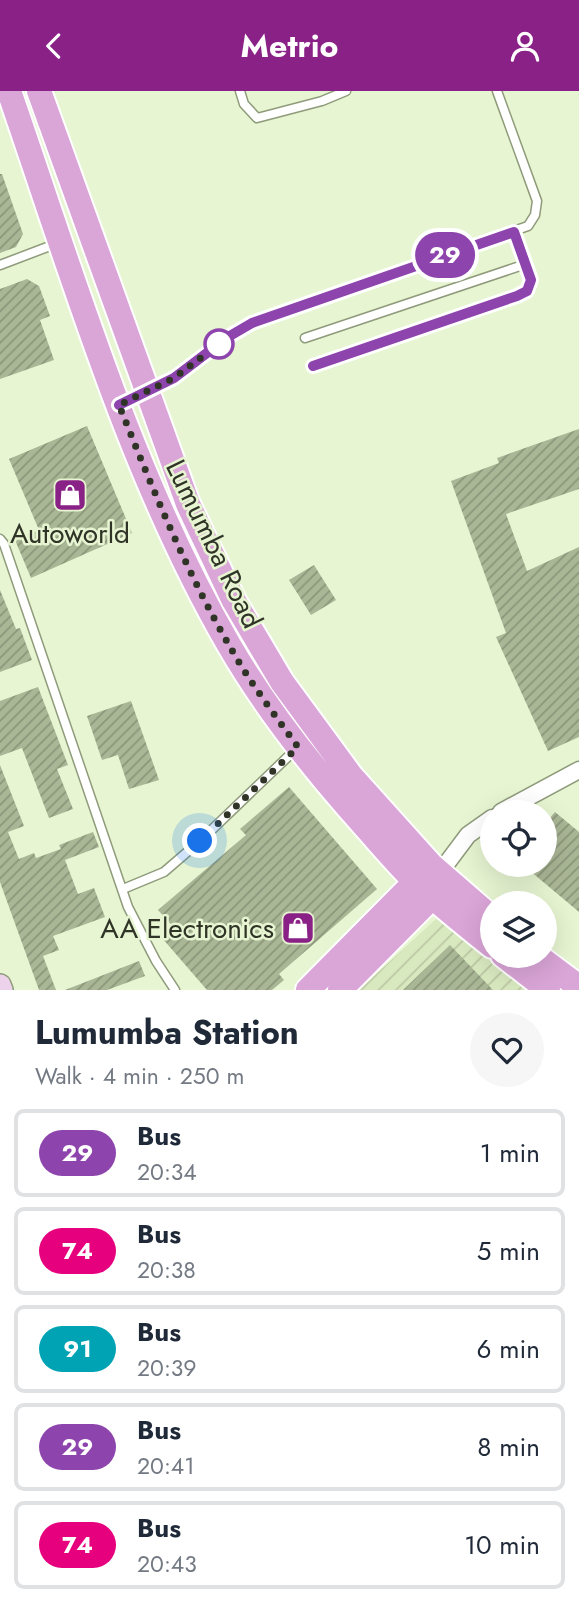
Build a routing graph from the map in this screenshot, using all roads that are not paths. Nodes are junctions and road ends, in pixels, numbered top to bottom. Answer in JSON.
{"nodes":[{"id":1,"x":9,"y":91,"type":"edge"},
{"id":2,"x":39,"y":91,"type":"edge"},
{"id":3,"x":240,"y":91,"type":"edge"},
{"id":4,"x":346,"y":91,"type":"edge"},
{"id":5,"x":498,"y":91,"type":"edge"},
{"id":6,"x":514,"y":232,"type":"junction"},
{"id":7,"x":61,"y":242,"type":"junction"},
{"id":8,"x":526,"y":264,"type":"junction"},
{"id":9,"x":0,"y":265,"type":"edge"},
{"id":10,"x":305,"y":338,"type":"dead end"},
{"id":11,"x":313,"y":366,"type":"dead end"},
{"id":12,"x":146,"y":393,"type":"junction"},
{"id":13,"x":119,"y":405,"type":"junction"},
{"id":14,"x":0,"y":539,"type":"edge"},
{"id":15,"x":298,"y":747,"type":"junction"},
{"id":16,"x":579,"y":771,"type":"edge"},
{"id":17,"x":524,"y":800,"type":"edge"},
{"id":18,"x":480,"y":826,"type":"edge"},
{"id":19,"x":435,"y":878,"type":"junction"},
{"id":20,"x":123,"y":889,"type":"junction"},
{"id":21,"x":480,"y":910,"type":"edge"},
{"id":22,"x":480,"y":932,"type":"edge"},
{"id":23,"x":520,"y":968,"type":"edge"},
{"id":24,"x":553,"y":968,"type":"edge"},
{"id":25,"x":579,"y":987,"type":"edge"},
{"id":26,"x":175,"y":990,"type":"edge"},
{"id":27,"x":308,"y":990,"type":"edge"},
{"id":28,"x":340,"y":990,"type":"edge"},
{"id":29,"x":548,"y":990,"type":"edge"}],
"edges":[{"from":1,"to":7,"type":"main road","name":"Lumumba Road"},
{"from":2,"to":12,"type":"main road","name":"Lumumba Road"},
{"from":3,"to":4,"type":"lane"},
{"from":5,"to":6,"type":"lane"},
{"from":6,"to":8,"type":"lane"},
{"from":6,"to":12,"type":"lane"},
{"from":7,"to":9,"type":"lane"},
{"from":7,"to":13,"type":"main road","name":"Lumumba Road"},
{"from":8,"to":10,"type":"lane"},
{"from":8,"to":11,"type":"lane"},
{"from":12,"to":13,"type":"lane"},
{"from":12,"to":19,"type":"main road","name":"Lumumba Road"},
{"from":13,"to":15,"type":"main road","name":"Lumumba Road"},
{"from":14,"to":20,"type":"lane"},
{"from":15,"to":19,"type":"main road","name":"Lumumba Road"},
{"from":15,"to":20,"type":"lane"},
{"from":16,"to":17,"type":"street"},
{"from":18,"to":19,"type":"street"},
{"from":19,"to":21,"type":"main road","name":"Lumumba Road"},
{"from":19,"to":22,"type":"main road","name":"Lumumba Road"},
{"from":19,"to":27,"type":"main road"},
{"from":19,"to":28,"type":"main road"},
{"from":20,"to":26,"type":"lane"},
{"from":23,"to":29,"type":"main road"},
{"from":24,"to":25,"type":"main road"}]}
